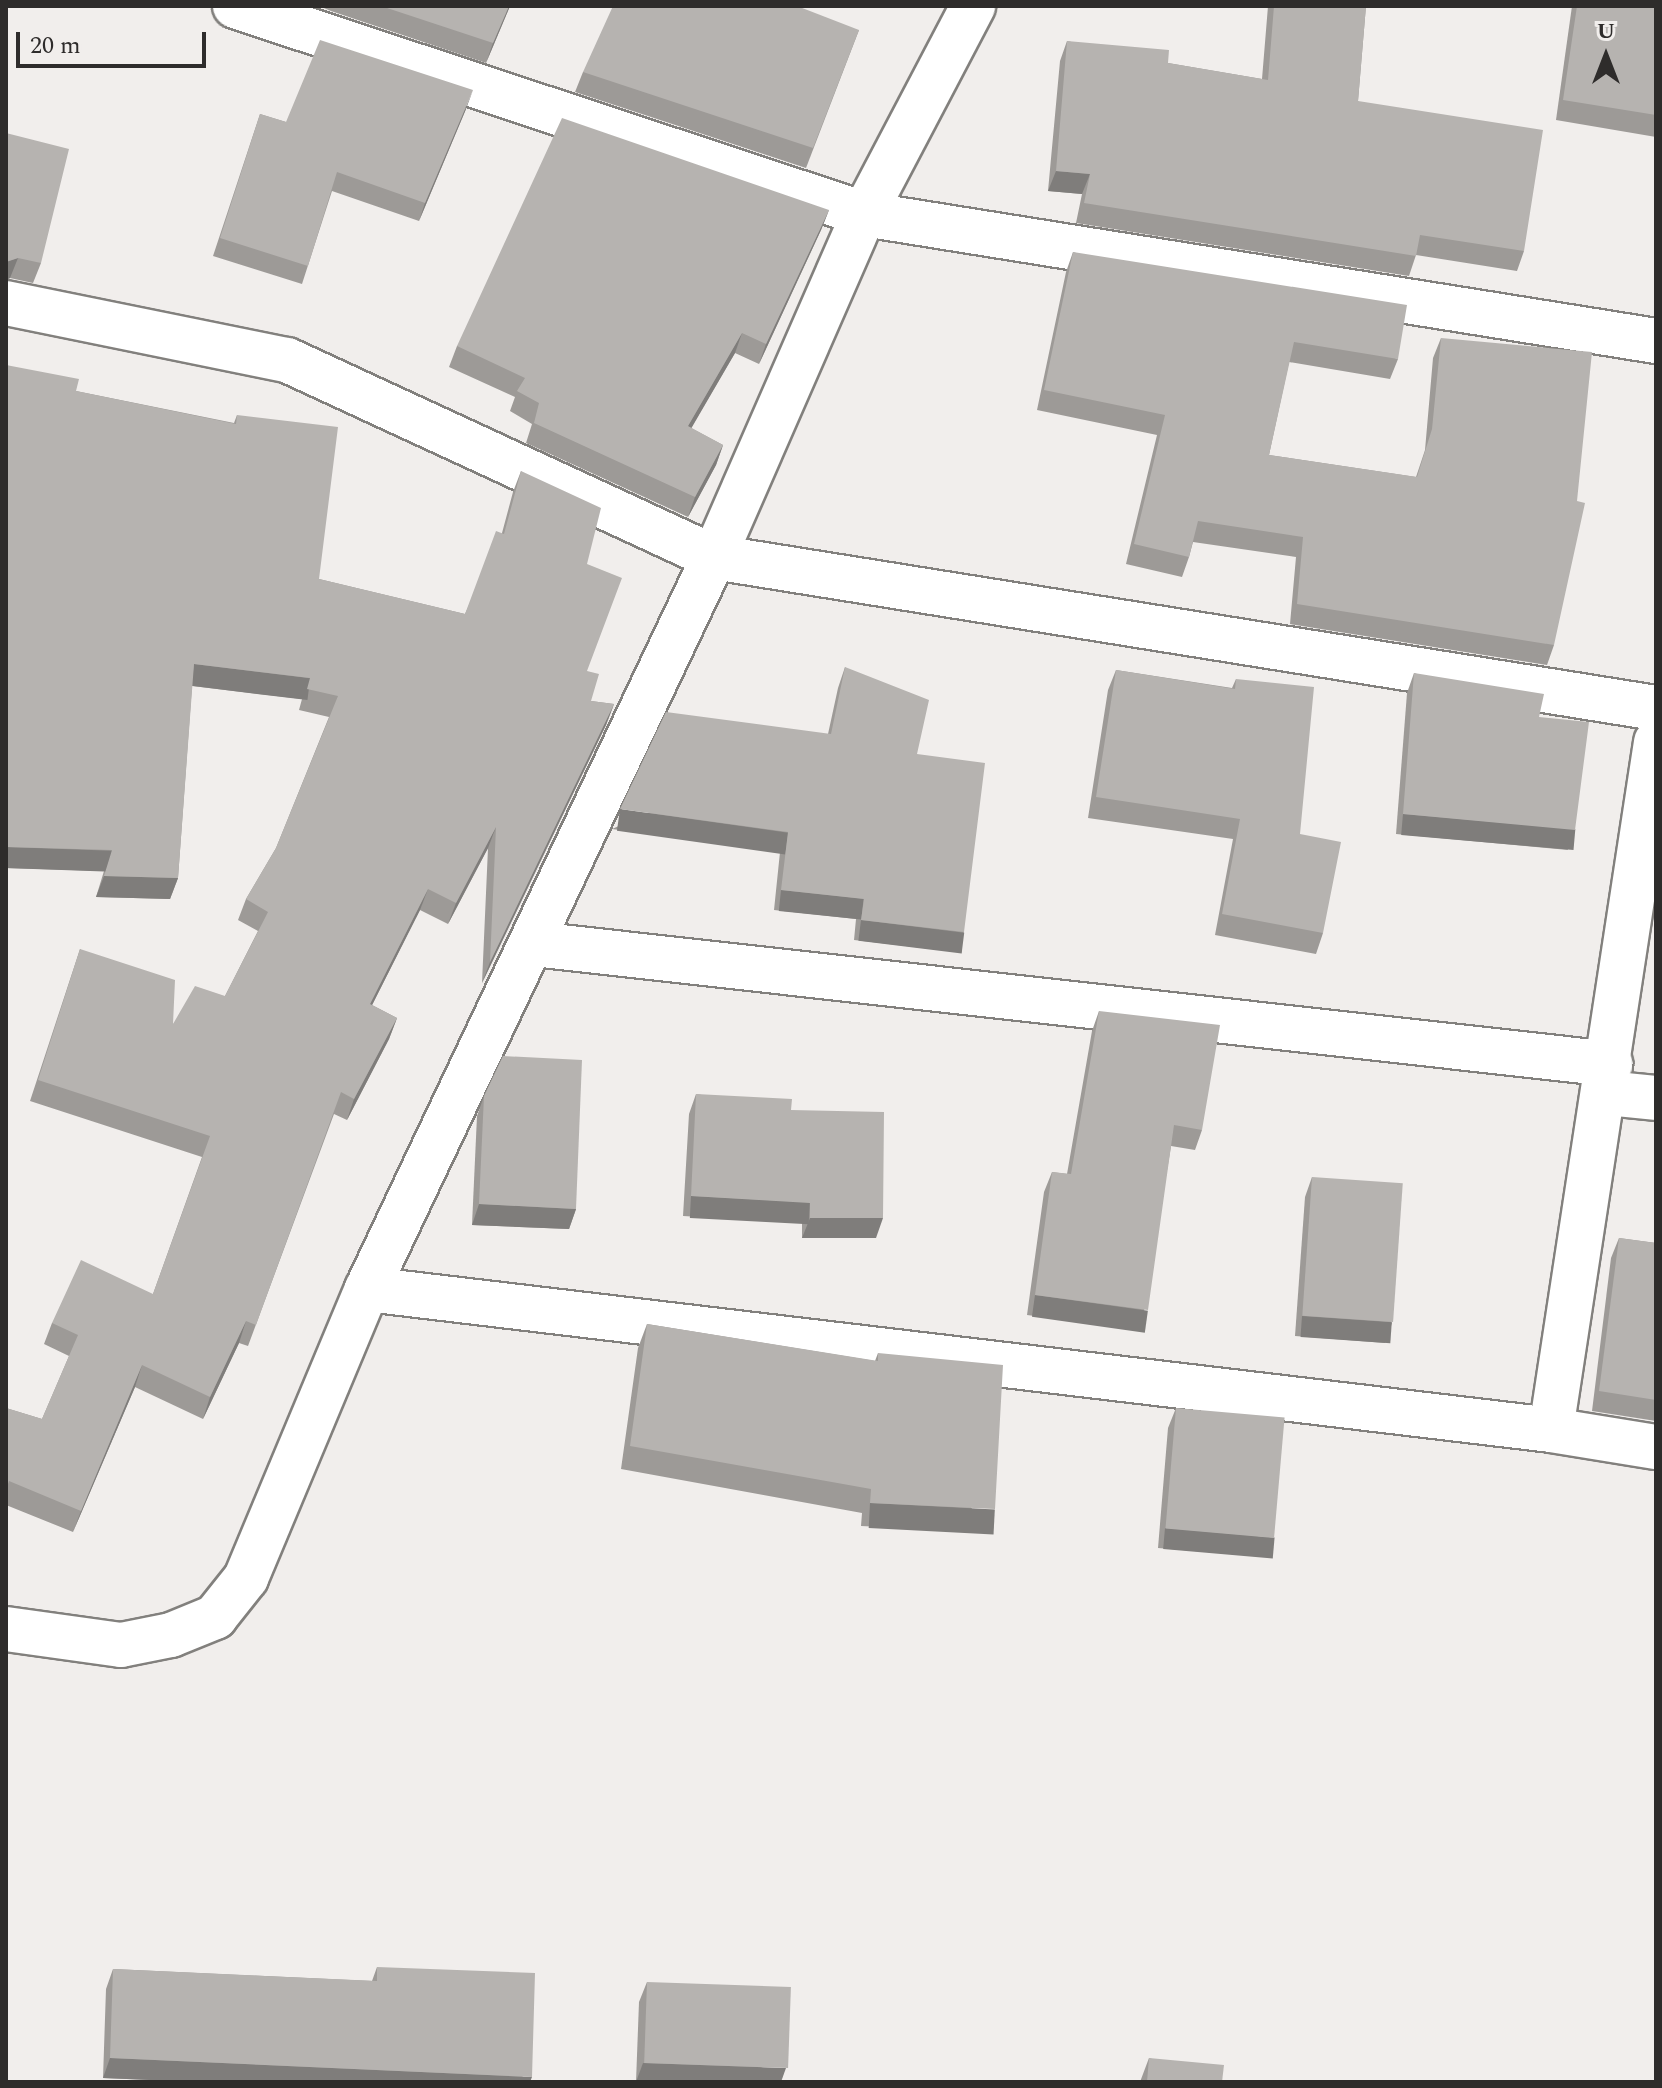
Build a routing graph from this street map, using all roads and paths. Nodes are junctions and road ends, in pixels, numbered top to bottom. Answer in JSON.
{"nodes":[{"id":1,"x":235,"y":6,"type":"edge"},
{"id":2,"x":973,"y":6,"type":"edge"},
{"id":3,"x":864,"y":214,"type":"junction"},
{"id":4,"x":6,"y":303,"type":"edge"},
{"id":5,"x":1656,"y":341,"type":"edge"},
{"id":6,"x":714,"y":557,"type":"junction"},
{"id":7,"x":1656,"y":708,"type":"edge"},
{"id":8,"x":1656,"y":742,"type":"edge"},
{"id":9,"x":534,"y":944,"type":"junction"},
{"id":10,"x":1609,"y":1078,"type":"junction"},
{"id":11,"x":1656,"y":1098,"type":"edge"},
{"id":12,"x":367,"y":1289,"type":"junction"},
{"id":13,"x":1551,"y":1430,"type":"junction"},
{"id":14,"x":1656,"y":1447,"type":"edge"},
{"id":15,"x":6,"y":1629,"type":"edge"}],
"edges":[{"from":1,"to":3,"type":"street"},
{"from":2,"to":3,"type":"street"},
{"from":3,"to":5,"type":"street"},
{"from":3,"to":6,"type":"street"},
{"from":4,"to":6,"type":"street"},
{"from":6,"to":7,"type":"street"},
{"from":6,"to":9,"type":"street"},
{"from":8,"to":10,"type":"street"},
{"from":9,"to":10,"type":"street"},
{"from":9,"to":12,"type":"street"},
{"from":10,"to":11,"type":"street"},
{"from":10,"to":13,"type":"street"},
{"from":12,"to":13,"type":"street"},
{"from":12,"to":15,"type":"street"},
{"from":13,"to":14,"type":"street"}]}
